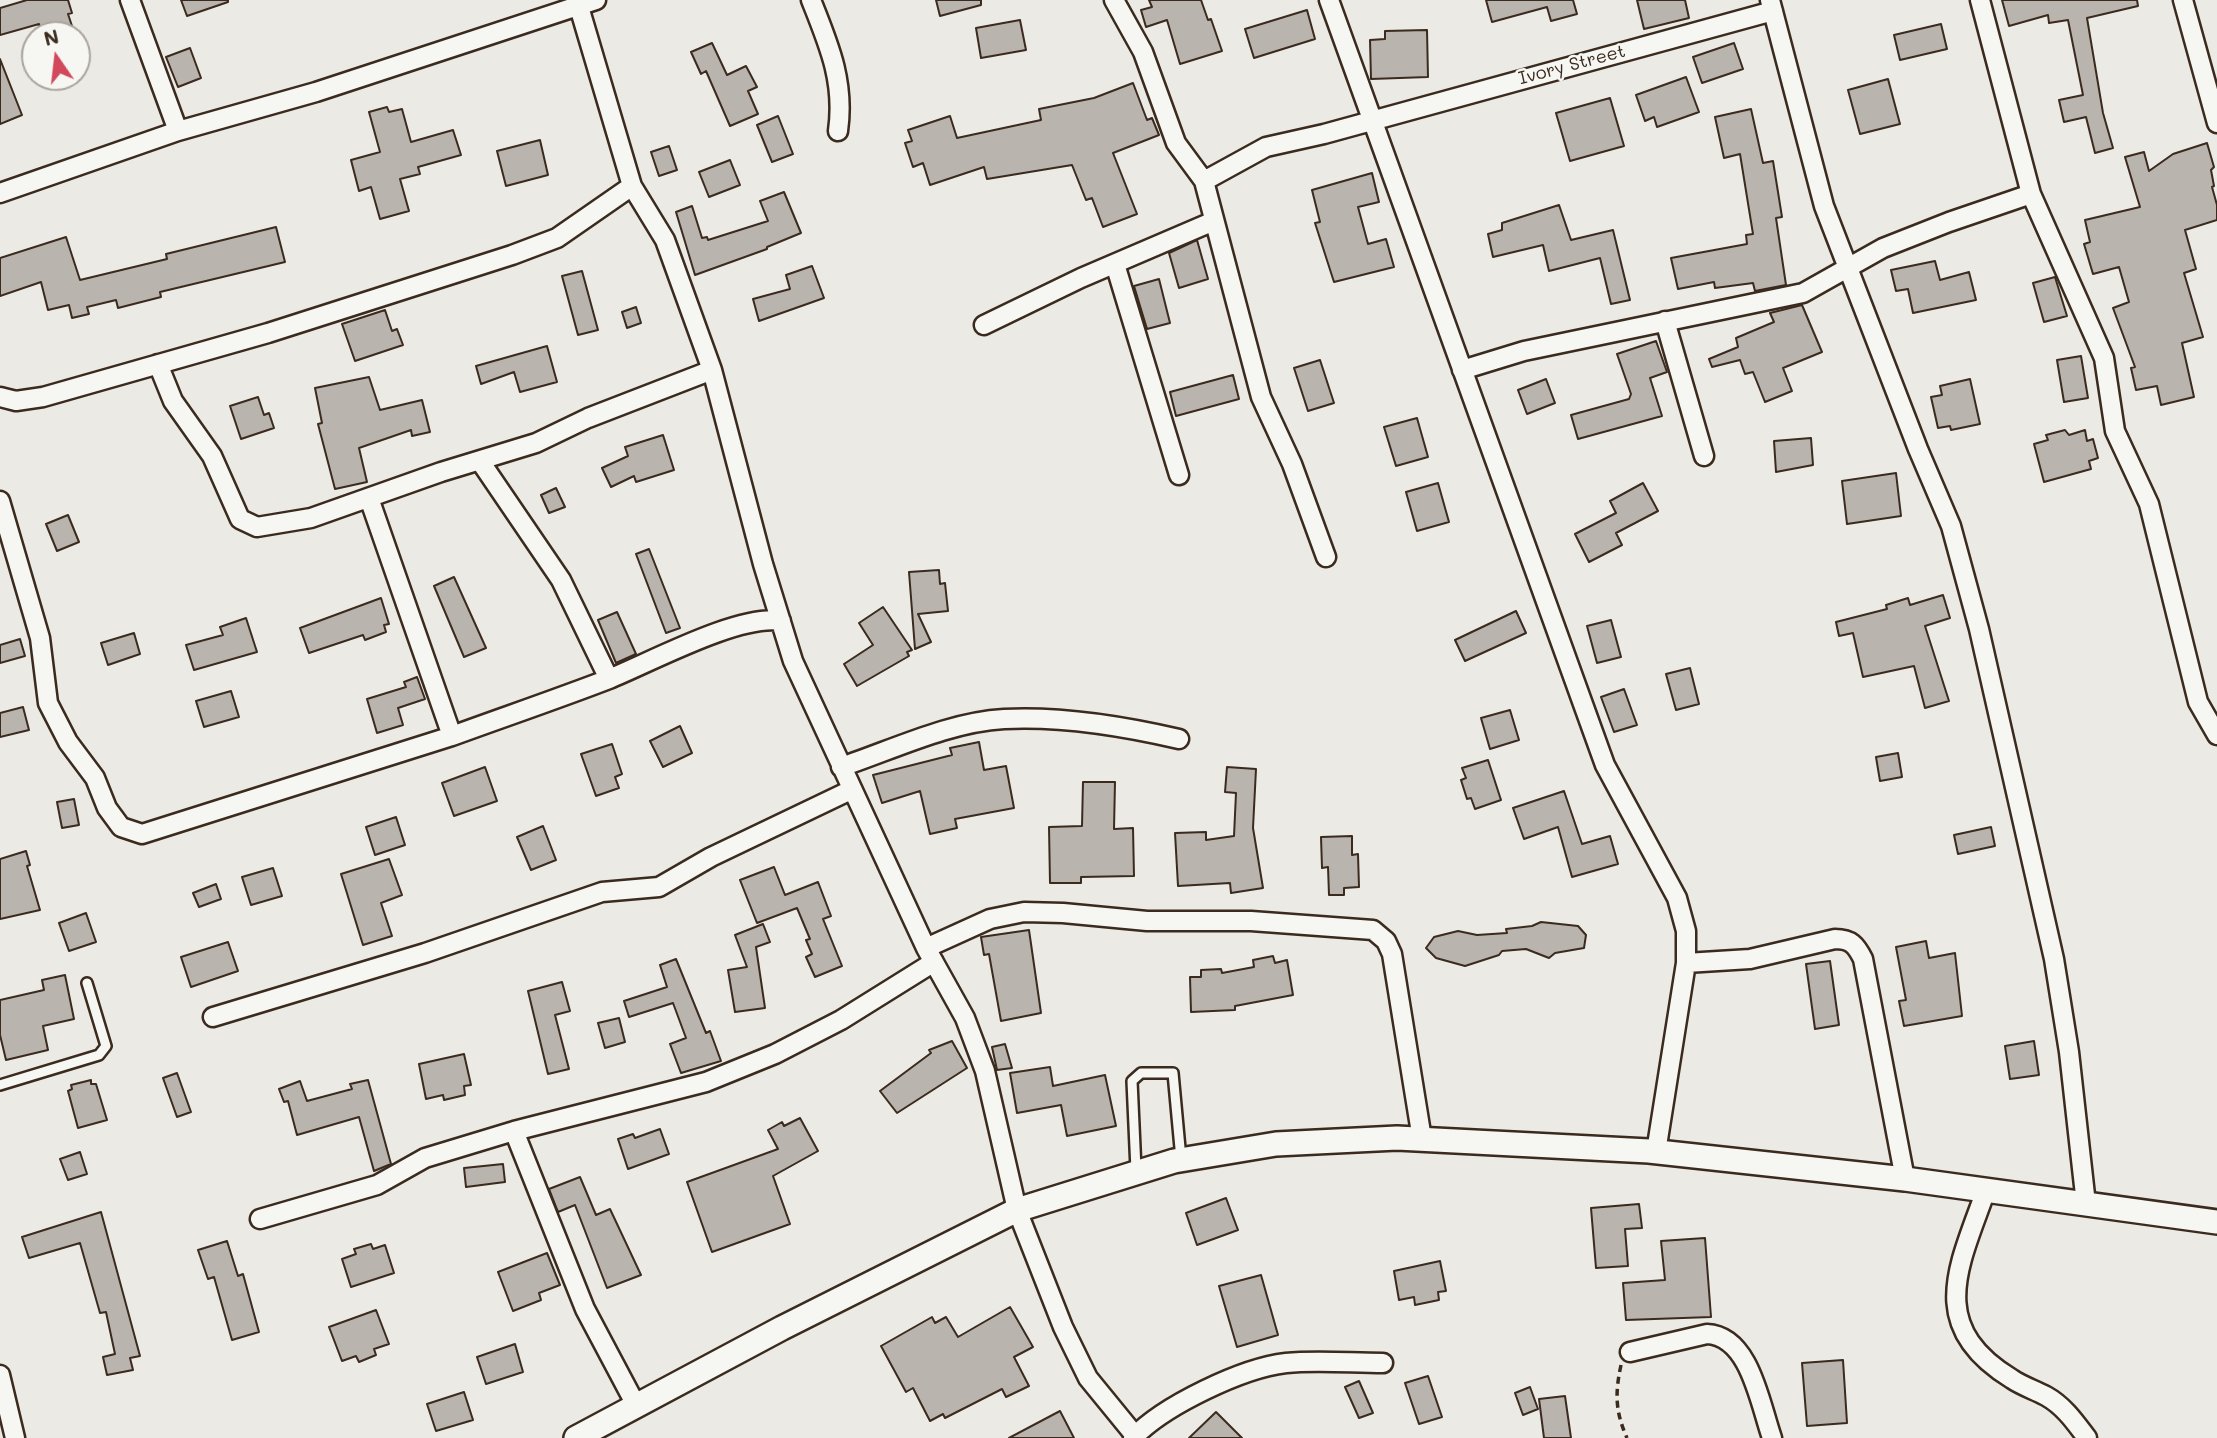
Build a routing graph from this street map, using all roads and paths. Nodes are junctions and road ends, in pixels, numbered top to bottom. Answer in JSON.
{"nodes":[{"id":1,"x":130,"y":0,"type":"edge"},
{"id":2,"x":811,"y":0,"type":"edge"},
{"id":3,"x":1114,"y":0,"type":"edge"},
{"id":4,"x":1329,"y":0,"type":"edge"},
{"id":5,"x":1979,"y":0,"type":"edge"},
{"id":6,"x":2183,"y":0,"type":"edge"},
{"id":7,"x":584,"y":2,"type":"edge"},
{"id":8,"x":1771,"y":6,"type":"edge"},
{"id":9,"x":1371,"y":120,"type":"junction"},
{"id":10,"x":2217,"y":123,"type":"edge"},
{"id":11,"x":178,"y":131,"type":"junction"},
{"id":12,"x":838,"y":131,"type":"dead end"},
{"id":13,"x":1203,"y":181,"type":"junction"},
{"id":14,"x":632,"y":187,"type":"junction"},
{"id":15,"x":0,"y":193,"type":"edge"},
{"id":16,"x":2031,"y":194,"type":"junction"},
{"id":17,"x":1214,"y":222,"type":"junction"},
{"id":18,"x":1115,"y":264,"type":"junction"},
{"id":19,"x":1849,"y":266,"type":"junction"},
{"id":20,"x":1665,"y":321,"type":"junction"},
{"id":21,"x":984,"y":325,"type":"dead end"},
{"id":22,"x":158,"y":364,"type":"junction"},
{"id":23,"x":712,"y":370,"type":"junction"},
{"id":24,"x":1462,"y":370,"type":"junction"},
{"id":25,"x":0,"y":397,"type":"edge"},
{"id":26,"x":1704,"y":456,"type":"dead end"},
{"id":27,"x":480,"y":461,"type":"junction"},
{"id":28,"x":1179,"y":475,"type":"dead end"},
{"id":29,"x":369,"y":498,"type":"junction"},
{"id":30,"x":0,"y":501,"type":"edge"},
{"id":31,"x":1326,"y":557,"type":"dead end"},
{"id":32,"x":781,"y":621,"type":"junction"},
{"id":33,"x":609,"y":679,"type":"junction"},
{"id":34,"x":452,"y":736,"type":"junction"},
{"id":35,"x":2217,"y":736,"type":"edge"},
{"id":36,"x":1179,"y":739,"type":"dead end"},
{"id":37,"x":841,"y":768,"type":"junction"},
{"id":38,"x":851,"y":790,"type":"junction"},
{"id":39,"x":930,"y":955,"type":"junction"},
{"id":40,"x":1686,"y":963,"type":"junction"},
{"id":41,"x":87,"y":983,"type":"dead end"},
{"id":42,"x":213,"y":1017,"type":"dead end"},
{"id":43,"x":0,"y":1085,"type":"edge"},
{"id":44,"x":514,"y":1131,"type":"junction"},
{"id":45,"x":1422,"y":1139,"type":"junction"},
{"id":46,"x":1656,"y":1152,"type":"junction"},
{"id":47,"x":1181,"y":1160,"type":"junction"},
{"id":48,"x":1136,"y":1172,"type":"junction"},
{"id":49,"x":1905,"y":1179,"type":"junction"},
{"id":50,"x":1986,"y":1190,"type":"junction"},
{"id":51,"x":2086,"y":1204,"type":"junction"},
{"id":52,"x":1017,"y":1210,"type":"junction"},
{"id":53,"x":260,"y":1219,"type":"dead end"},
{"id":54,"x":2217,"y":1222,"type":"edge"},
{"id":55,"x":1630,"y":1352,"type":"joint"},
{"id":56,"x":1383,"y":1363,"type":"dead end"},
{"id":57,"x":1,"y":1386,"type":"edge"},
{"id":58,"x":637,"y":1407,"type":"junction"},
{"id":59,"x":1135,"y":1437,"type":"edge"},
{"id":60,"x":15,"y":1438,"type":"edge"},
{"id":61,"x":576,"y":1438,"type":"edge"},
{"id":62,"x":1626,"y":1438,"type":"edge"},
{"id":63,"x":1772,"y":1438,"type":"edge"},
{"id":64,"x":2087,"y":1438,"type":"edge"}],
"edges":[{"from":1,"to":11,"type":"street"},
{"from":2,"to":12,"type":"street"},
{"from":3,"to":13,"type":"street"},
{"from":4,"to":9,"type":"street"},
{"from":5,"to":16,"type":"street"},
{"from":6,"to":10,"type":"street"},
{"from":7,"to":11,"type":"street"},
{"from":7,"to":14,"type":"street"},
{"from":8,"to":9,"type":"street","name":"Ivory Street"},
{"from":8,"to":19,"type":"street"},
{"from":9,"to":13,"type":"street","name":"Ivory Street"},
{"from":9,"to":24,"type":"street"},
{"from":11,"to":15,"type":"street"},
{"from":13,"to":17,"type":"street"},
{"from":14,"to":22,"type":"street"},
{"from":14,"to":23,"type":"street"},
{"from":16,"to":19,"type":"street"},
{"from":16,"to":35,"type":"street"},
{"from":17,"to":18,"type":"street"},
{"from":17,"to":31,"type":"street"},
{"from":18,"to":21,"type":"street"},
{"from":18,"to":28,"type":"street"},
{"from":19,"to":20,"type":"street"},
{"from":19,"to":51,"type":"street"},
{"from":20,"to":24,"type":"street"},
{"from":20,"to":26,"type":"street"},
{"from":22,"to":25,"type":"street"},
{"from":22,"to":29,"type":"street"},
{"from":23,"to":27,"type":"street"},
{"from":23,"to":32,"type":"street"},
{"from":24,"to":40,"type":"street"},
{"from":27,"to":29,"type":"street"},
{"from":27,"to":33,"type":"street"},
{"from":29,"to":34,"type":"street"},
{"from":30,"to":34,"type":"street"},
{"from":32,"to":33,"type":"street"},
{"from":32,"to":37,"type":"street"},
{"from":33,"to":34,"type":"street"},
{"from":36,"to":37,"type":"street"},
{"from":37,"to":38,"type":"street"},
{"from":38,"to":39,"type":"street"},
{"from":38,"to":42,"type":"street"},
{"from":39,"to":44,"type":"street"},
{"from":39,"to":45,"type":"street"},
{"from":39,"to":52,"type":"street"},
{"from":40,"to":46,"type":"street"},
{"from":40,"to":49,"type":"street"},
{"from":41,"to":43,"type":"lane"},
{"from":44,"to":53,"type":"street"},
{"from":44,"to":58,"type":"street"},
{"from":45,"to":46,"type":"street"},
{"from":45,"to":47,"type":"street"},
{"from":46,"to":49,"type":"street"},
{"from":47,"to":48,"type":"street"},
{"from":47,"to":48,"type":"lane"},
{"from":48,"to":52,"type":"street"},
{"from":49,"to":50,"type":"street"},
{"from":50,"to":51,"type":"street"},
{"from":50,"to":64,"type":"street"},
{"from":51,"to":54,"type":"street"},
{"from":52,"to":58,"type":"street"},
{"from":52,"to":59,"type":"street"},
{"from":55,"to":62,"type":"path"},
{"from":55,"to":63,"type":"street"},
{"from":56,"to":59,"type":"street"},
{"from":57,"to":60,"type":"street"},
{"from":58,"to":61,"type":"street"}]}
